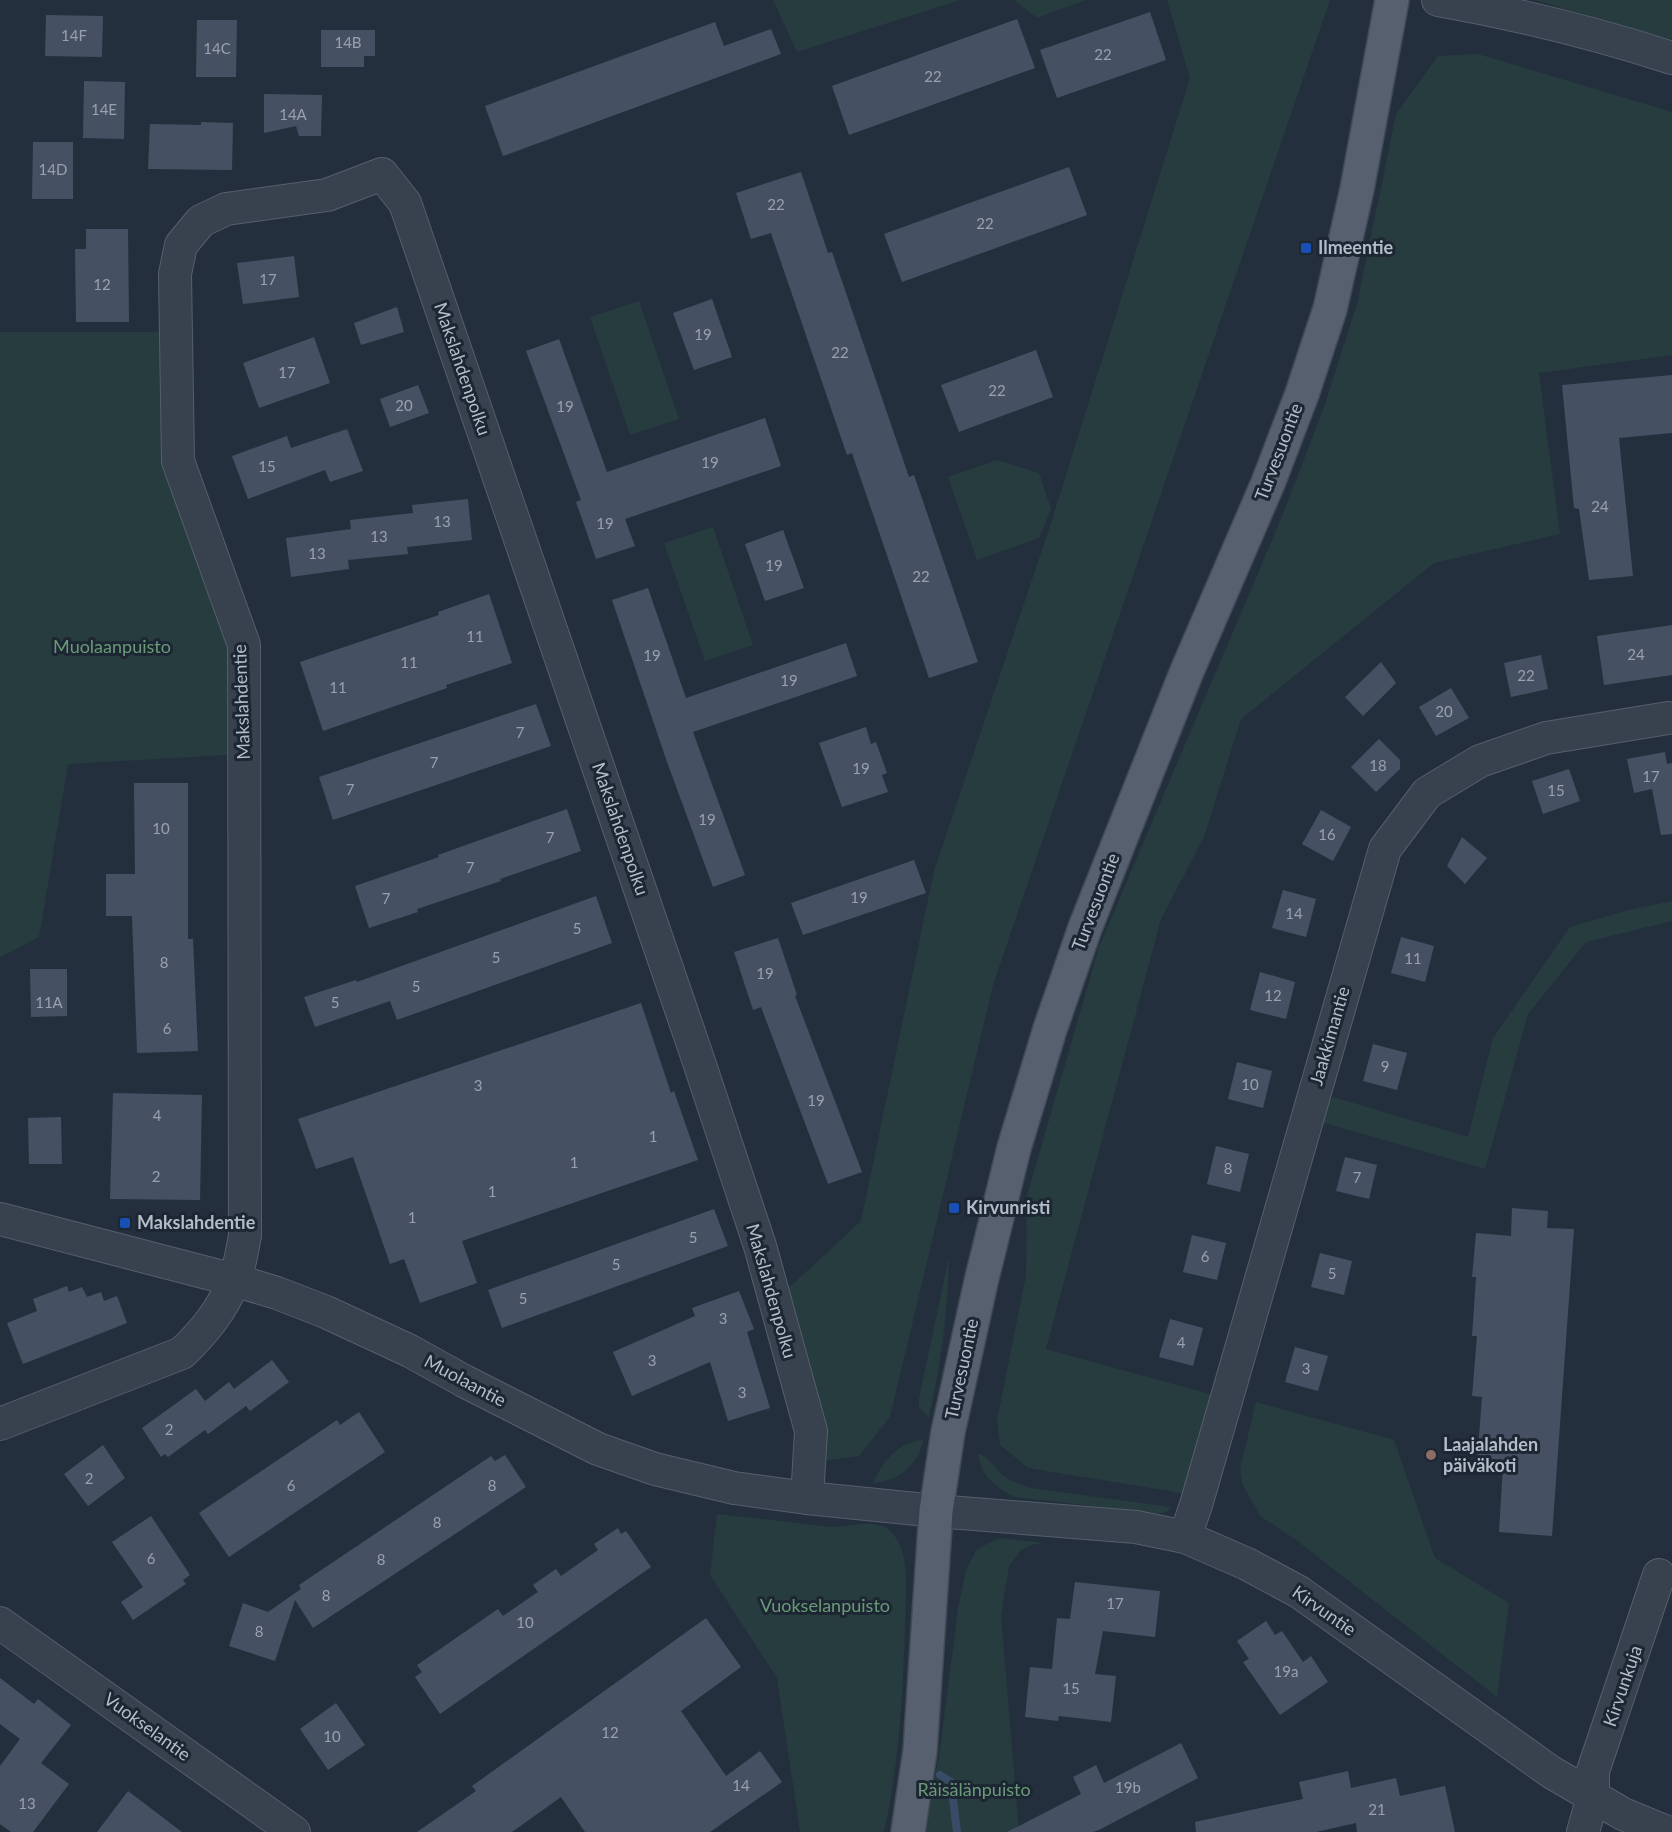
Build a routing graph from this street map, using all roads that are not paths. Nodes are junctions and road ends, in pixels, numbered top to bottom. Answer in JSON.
{"nodes":[{"id":1,"x":1392,"y":0,"type":"edge"},
{"id":2,"x":1438,"y":0,"type":"edge"},
{"id":3,"x":1672,"y":58,"type":"edge"},
{"id":4,"x":382,"y":174,"type":"joint"},
{"id":5,"x":1668,"y":718,"type":"dead end"},
{"id":6,"x":0,"y":1219,"type":"edge"},
{"id":7,"x":234,"y":1280,"type":"junction"},
{"id":8,"x":0,"y":1424,"type":"edge"},
{"id":9,"x":807,"y":1498,"type":"junction"},
{"id":10,"x":936,"y":1511,"type":"junction"},
{"id":11,"x":1185,"y":1537,"type":"junction"},
{"id":12,"x":1659,"y":1575,"type":"dead end"},
{"id":13,"x":0,"y":1623,"type":"edge"},
{"id":14,"x":1593,"y":1797,"type":"junction"},
{"id":15,"x":294,"y":1832,"type":"edge"},
{"id":16,"x":908,"y":1832,"type":"edge"},
{"id":17,"x":1583,"y":1832,"type":"edge"},
{"id":18,"x":1667,"y":1832,"type":"edge"}],
"edges":[{"from":1,"to":10,"type":"main road","name":"Turvesuontie"},
{"from":2,"to":3,"type":"street"},
{"from":4,"to":7,"type":"street","name":"Makslahdentie"},
{"from":4,"to":9,"type":"street","name":"Makslahdenpolku"},
{"from":5,"to":11,"type":"street","name":"Jaakkimantie"},
{"from":6,"to":7,"type":"street","name":"Muolaantie"},
{"from":7,"to":8,"type":"street"},
{"from":7,"to":9,"type":"street","name":"Muolaantie"},
{"from":9,"to":10,"type":"street","name":"Muolaantie"},
{"from":10,"to":11,"type":"street","name":"Kirvuntie"},
{"from":10,"to":16,"type":"main road","name":"Turvesuontie"},
{"from":11,"to":14,"type":"street","name":"Kirvuntie"},
{"from":12,"to":14,"type":"street","name":"Kirvunkuja"},
{"from":13,"to":15,"type":"street","name":"Vuokselantie"},
{"from":14,"to":17,"type":"street","name":"Kirvunkuja"},
{"from":14,"to":18,"type":"street","name":"Kirvuntie"}]}
